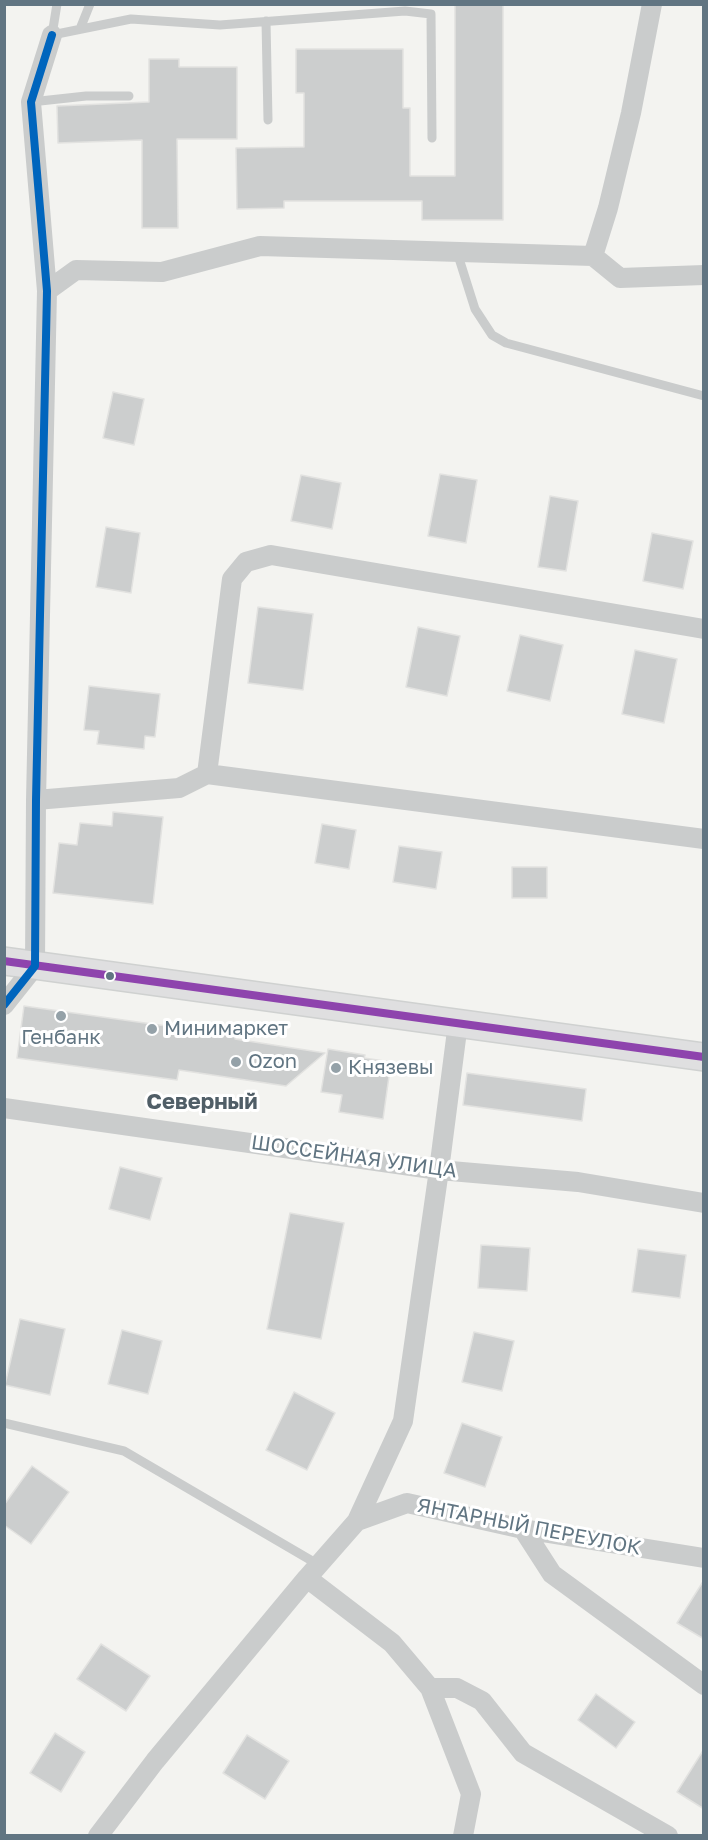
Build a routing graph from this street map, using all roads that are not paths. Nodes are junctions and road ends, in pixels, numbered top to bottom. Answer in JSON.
{"nodes":[{"id":1,"x":57,"y":4,"type":"edge"},
{"id":2,"x":90,"y":4,"type":"edge"},
{"id":3,"x":652,"y":4,"type":"edge"},
{"id":4,"x":266,"y":21,"type":"junction"},
{"id":5,"x":80,"y":30,"type":"junction"},
{"id":6,"x":52,"y":35,"type":"junction"},
{"id":7,"x":129,"y":96,"type":"dead end"},
{"id":8,"x":31,"y":102,"type":"junction"},
{"id":9,"x":268,"y":120,"type":"dead end"},
{"id":10,"x":432,"y":138,"type":"dead end"},
{"id":11,"x":457,"y":252,"type":"junction"},
{"id":12,"x":593,"y":256,"type":"junction"},
{"id":13,"x":704,"y":275,"type":"edge"},
{"id":14,"x":47,"y":291,"type":"junction"},
{"id":15,"x":704,"y":396,"type":"edge"},
{"id":16,"x":704,"y":629,"type":"edge"},
{"id":17,"x":207,"y":774,"type":"junction"},
{"id":18,"x":36,"y":800,"type":"junction"},
{"id":19,"x":704,"y":839,"type":"edge"},
{"id":20,"x":4,"y":961,"type":"edge"},
{"id":21,"x":35,"y":966,"type":"junction"},
{"id":22,"x":4,"y":1005,"type":"edge"},
{"id":23,"x":458,"y":1023,"type":"junction"},
{"id":24,"x":704,"y":1058,"type":"edge"},
{"id":25,"x":4,"y":1108,"type":"edge"},
{"id":26,"x":439,"y":1170,"type":"junction"},
{"id":27,"x":704,"y":1203,"type":"edge"},
{"id":28,"x":4,"y":1423,"type":"edge"},
{"id":29,"x":357,"y":1521,"type":"junction"},
{"id":30,"x":523,"y":1529,"type":"junction"},
{"id":31,"x":704,"y":1558,"type":"edge"},
{"id":32,"x":313,"y":1572,"type":"junction"},
{"id":33,"x":704,"y":1685,"type":"edge"},
{"id":34,"x":430,"y":1688,"type":"junction"},
{"id":35,"x":98,"y":1836,"type":"edge"},
{"id":36,"x":463,"y":1836,"type":"edge"},
{"id":37,"x":668,"y":1836,"type":"edge"}],
"edges":[{"from":1,"to":6,"type":"lane"},
{"from":2,"to":5,"type":"lane"},
{"from":3,"to":12,"type":"street"},
{"from":4,"to":5,"type":"lane"},
{"from":4,"to":9,"type":"lane"},
{"from":4,"to":10,"type":"lane"},
{"from":5,"to":6,"type":"lane"},
{"from":6,"to":8,"type":"street"},
{"from":7,"to":8,"type":"lane"},
{"from":8,"to":14,"type":"street"},
{"from":11,"to":12,"type":"street"},
{"from":11,"to":14,"type":"street"},
{"from":11,"to":15,"type":"lane"},
{"from":12,"to":13,"type":"street"},
{"from":14,"to":18,"type":"street"},
{"from":16,"to":17,"type":"street"},
{"from":17,"to":18,"type":"street"},
{"from":17,"to":19,"type":"street"},
{"from":18,"to":21,"type":"street"},
{"from":20,"to":21,"type":"main road"},
{"from":21,"to":22,"type":"street"},
{"from":21,"to":23,"type":"main road"},
{"from":23,"to":24,"type":"main road"},
{"from":23,"to":26,"type":"street"},
{"from":25,"to":26,"type":"street","name":"ШОССЕЙНАЯ УЛИЦА"},
{"from":26,"to":27,"type":"street","name":"ШОССЕЙНАЯ УЛИЦА"},
{"from":26,"to":29,"type":"street"},
{"from":28,"to":32,"type":"lane"},
{"from":29,"to":30,"type":"street","name":"ЯНТАРНЫЙ ПЕРЕУЛОК"},
{"from":29,"to":32,"type":"street"},
{"from":30,"to":31,"type":"street","name":"ЯНТАРНЫЙ ПЕРЕУЛОК"},
{"from":30,"to":33,"type":"street"},
{"from":32,"to":34,"type":"street"},
{"from":32,"to":35,"type":"street"},
{"from":34,"to":36,"type":"street"},
{"from":34,"to":37,"type":"street"}]}
